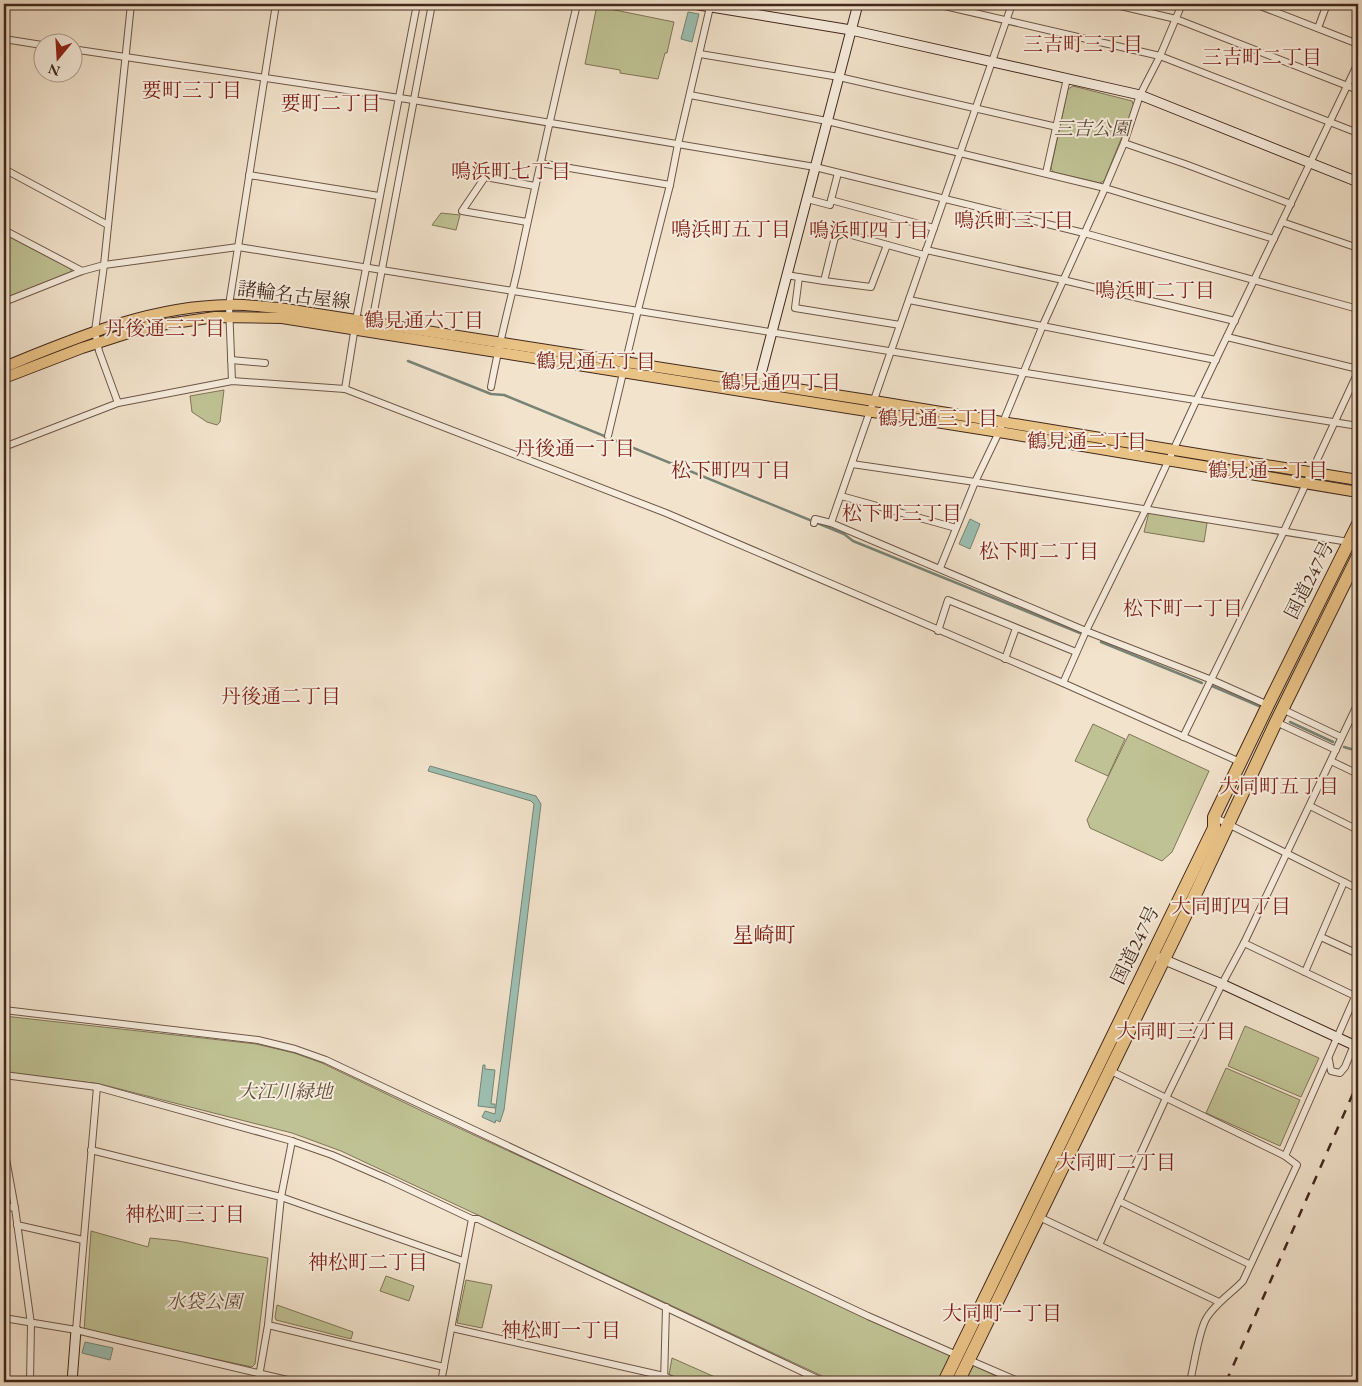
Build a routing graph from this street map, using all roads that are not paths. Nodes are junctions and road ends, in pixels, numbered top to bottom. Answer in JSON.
{"nodes":[{"id":1,"x":131,"y":4,"type":"edge"},
{"id":2,"x":276,"y":4,"type":"edge"},
{"id":3,"x":417,"y":4,"type":"edge"},
{"id":4,"x":432,"y":4,"type":"edge"},
{"id":5,"x":577,"y":4,"type":"edge"},
{"id":6,"x":693,"y":4,"type":"edge"},
{"id":7,"x":858,"y":4,"type":"edge"},
{"id":8,"x":936,"y":4,"type":"edge"},
{"id":9,"x":1012,"y":4,"type":"edge"},
{"id":10,"x":1112,"y":4,"type":"edge"},
{"id":11,"x":1182,"y":4,"type":"edge"},
{"id":12,"x":1255,"y":4,"type":"edge"},
{"id":13,"x":1327,"y":4,"type":"edge"},
{"id":14,"x":710,"y":7,"type":"junction"},
{"id":15,"x":1176,"y":19,"type":"junction"},
{"id":16,"x":1007,"y":20,"type":"junction"},
{"id":17,"x":1318,"y":28,"type":"junction"},
{"id":18,"x":851,"y":30,"type":"junction"},
{"id":19,"x":4,"y":39,"type":"edge"},
{"id":20,"x":32,"y":43,"type":"edge"},
{"id":21,"x":1358,"y":44,"type":"edge"},
{"id":22,"x":82,"y":50,"type":"edge"},
{"id":23,"x":700,"y":54,"type":"junction"},
{"id":24,"x":1160,"y":56,"type":"junction"},
{"id":25,"x":127,"y":57,"type":"junction"},
{"id":26,"x":993,"y":61,"type":"junction"},
{"id":27,"x":1358,"y":63,"type":"edge"},
{"id":28,"x":264,"y":77,"type":"junction"},
{"id":29,"x":839,"y":78,"type":"junction"},
{"id":30,"x":1067,"y":78,"type":"junction"},
{"id":31,"x":1348,"y":86,"type":"junction"},
{"id":32,"x":1358,"y":90,"type":"edge"},
{"id":33,"x":690,"y":95,"type":"junction"},
{"id":34,"x":1140,"y":95,"type":"junction"},
{"id":35,"x":399,"y":98,"type":"junction"},
{"id":36,"x":413,"y":100,"type":"junction"},
{"id":37,"x":976,"y":108,"type":"junction"},
{"id":38,"x":827,"y":120,"type":"junction"},
{"id":39,"x":1330,"y":122,"type":"junction"},
{"id":40,"x":549,"y":123,"type":"junction"},
{"id":41,"x":1057,"y":127,"type":"junction"},
{"id":42,"x":1358,"y":133,"type":"edge"},
{"id":43,"x":1124,"y":143,"type":"junction"},
{"id":44,"x":678,"y":144,"type":"junction"},
{"id":45,"x":961,"y":153,"type":"junction"},
{"id":46,"x":1310,"y":162,"type":"junction"},
{"id":47,"x":540,"y":163,"type":"junction"},
{"id":48,"x":815,"y":167,"type":"junction"},
{"id":49,"x":4,"y":169,"type":"edge"},
{"id":50,"x":838,"y":173,"type":"junction"},
{"id":51,"x":1046,"y":174,"type":"junction"},
{"id":52,"x":249,"y":175,"type":"junction"},
{"id":53,"x":1358,"y":182,"type":"edge"},
{"id":54,"x":670,"y":185,"type":"junction"},
{"id":55,"x":535,"y":186,"type":"junction"},
{"id":56,"x":1106,"y":188,"type":"junction"},
{"id":57,"x":380,"y":196,"type":"junction"},
{"id":58,"x":806,"y":199,"type":"junction"},
{"id":59,"x":944,"y":199,"type":"junction"},
{"id":60,"x":831,"y":200,"type":"junction"},
{"id":61,"x":1291,"y":204,"type":"junction"},
{"id":62,"x":527,"y":222,"type":"junction"},
{"id":63,"x":1282,"y":222,"type":"junction"},
{"id":64,"x":108,"y":225,"type":"junction"},
{"id":65,"x":934,"y":228,"type":"junction"},
{"id":66,"x":4,"y":230,"type":"edge"},
{"id":67,"x":1084,"y":233,"type":"junction"},
{"id":68,"x":1274,"y":239,"type":"junction"},
{"id":69,"x":887,"y":244,"type":"junction"},
{"id":70,"x":238,"y":247,"type":"junction"},
{"id":71,"x":1358,"y":248,"type":"edge"},
{"id":72,"x":925,"y":253,"type":"junction"},
{"id":73,"x":104,"y":265,"type":"junction"},
{"id":74,"x":365,"y":268,"type":"junction"},
{"id":75,"x":381,"y":270,"type":"junction"},
{"id":76,"x":82,"y":271,"type":"junction"},
{"id":77,"x":786,"y":275,"type":"junction"},
{"id":78,"x":799,"y":277,"type":"junction"},
{"id":79,"x":1063,"y":280,"type":"junction"},
{"id":80,"x":1254,"y":280,"type":"junction"},
{"id":81,"x":824,"y":281,"type":"junction"},
{"id":82,"x":512,"y":290,"type":"junction"},
{"id":83,"x":909,"y":300,"type":"junction"},
{"id":84,"x":4,"y":302,"type":"edge"},
{"id":85,"x":229,"y":305,"type":"junction"},
{"id":86,"x":1358,"y":309,"type":"edge"},
{"id":87,"x":638,"y":310,"type":"junction"},
{"id":88,"x":229,"y":317,"type":"junction"},
{"id":89,"x":1235,"y":321,"type":"junction"},
{"id":90,"x":372,"y":322,"type":"junction"},
{"id":91,"x":355,"y":325,"type":"junction"},
{"id":92,"x":900,"y":325,"type":"junction"},
{"id":93,"x":1043,"y":325,"type":"junction"},
{"id":94,"x":94,"y":331,"type":"junction"},
{"id":95,"x":771,"y":332,"type":"junction"},
{"id":96,"x":1227,"y":337,"type":"junction"},
{"id":97,"x":97,"y":343,"type":"junction"},
{"id":98,"x":498,"y":348,"type":"junction"},
{"id":99,"x":891,"y":352,"type":"junction"},
{"id":100,"x":231,"y":360,"type":"junction"},
{"id":101,"x":1216,"y":360,"type":"junction"},
{"id":102,"x":265,"y":363,"type":"dead end"},
{"id":103,"x":4,"y":367,"type":"edge"},
{"id":104,"x":624,"y":367,"type":"junction"},
{"id":105,"x":1358,"y":370,"type":"edge"},
{"id":106,"x":1023,"y":372,"type":"junction"},
{"id":107,"x":4,"y":378,"type":"edge"},
{"id":108,"x":232,"y":381,"type":"junction"},
{"id":109,"x":491,"y":387,"type":"dead end"},
{"id":110,"x":757,"y":388,"type":"junction"},
{"id":111,"x":345,"y":389,"type":"junction"},
{"id":112,"x":1197,"y":399,"type":"junction"},
{"id":113,"x":118,"y":403,"type":"junction"},
{"id":114,"x":872,"y":406,"type":"junction"},
{"id":115,"x":1335,"y":422,"type":"junction"},
{"id":116,"x":1358,"y":426,"type":"edge"},
{"id":117,"x":1001,"y":427,"type":"junction"},
{"id":118,"x":608,"y":436,"type":"dead end"},
{"id":119,"x":4,"y":446,"type":"edge"},
{"id":120,"x":1173,"y":449,"type":"junction"},
{"id":121,"x":1168,"y":460,"type":"junction"},
{"id":122,"x":852,"y":464,"type":"junction"},
{"id":123,"x":1311,"y":472,"type":"junction"},
{"id":124,"x":1358,"y":480,"type":"edge"},
{"id":125,"x":975,"y":482,"type":"junction"},
{"id":126,"x":1306,"y":483,"type":"junction"},
{"id":127,"x":1358,"y":492,"type":"edge"},
{"id":128,"x":841,"y":496,"type":"junction"},
{"id":129,"x":1146,"y":510,"type":"junction"},
{"id":130,"x":814,"y":522,"type":"dead end"},
{"id":131,"x":831,"y":523,"type":"junction"},
{"id":132,"x":1358,"y":524,"type":"edge"},
{"id":133,"x":956,"y":528,"type":"junction"},
{"id":134,"x":1283,"y":533,"type":"junction"},
{"id":135,"x":1349,"y":542,"type":"junction"},
{"id":136,"x":1358,"y":556,"type":"edge"},
{"id":137,"x":940,"y":568,"type":"junction"},
{"id":138,"x":1016,"y":628,"type":"junction"},
{"id":139,"x":938,"y":631,"type":"junction"},
{"id":140,"x":1086,"y":631,"type":"junction"},
{"id":141,"x":1076,"y":652,"type":"junction"},
{"id":142,"x":1005,"y":659,"type":"junction"},
{"id":143,"x":1212,"y":680,"type":"junction"},
{"id":144,"x":1063,"y":683,"type":"junction"},
{"id":145,"x":1268,"y":704,"type":"junction"},
{"id":146,"x":1358,"y":704,"type":"edge"},
{"id":147,"x":1282,"y":709,"type":"junction"},
{"id":148,"x":1276,"y":722,"type":"junction"},
{"id":149,"x":1183,"y":737,"type":"junction"},
{"id":150,"x":1341,"y":737,"type":"junction"},
{"id":151,"x":1336,"y":750,"type":"junction"},
{"id":152,"x":1331,"y":761,"type":"junction"},
{"id":153,"x":1240,"y":762,"type":"junction"},
{"id":154,"x":1358,"y":774,"type":"edge"},
{"id":155,"x":1310,"y":806,"type":"junction"},
{"id":156,"x":1214,"y":817,"type":"junction"},
{"id":157,"x":1229,"y":824,"type":"junction"},
{"id":158,"x":1358,"y":830,"type":"edge"},
{"id":159,"x":1286,"y":854,"type":"junction"},
{"id":160,"x":1344,"y":882,"type":"junction"},
{"id":161,"x":1358,"y":889,"type":"edge"},
{"id":162,"x":1321,"y":937,"type":"junction"},
{"id":163,"x":1244,"y":943,"type":"junction"},
{"id":164,"x":1358,"y":954,"type":"edge"},
{"id":165,"x":1157,"y":957,"type":"junction"},
{"id":166,"x":1305,"y":972,"type":"junction"},
{"id":167,"x":1222,"y":984,"type":"junction"},
{"id":168,"x":1357,"y":995,"type":"edge"},
{"id":169,"x":4,"y":1010,"type":"edge"},
{"id":170,"x":1337,"y":1038,"type":"junction"},
{"id":171,"x":1356,"y":1046,"type":"edge"},
{"id":172,"x":1328,"y":1058,"type":"junction"},
{"id":173,"x":1109,"y":1070,"type":"junction"},
{"id":174,"x":4,"y":1075,"type":"edge"},
{"id":175,"x":97,"y":1087,"type":"junction"},
{"id":176,"x":1166,"y":1098,"type":"junction"},
{"id":177,"x":292,"y":1141,"type":"junction"},
{"id":178,"x":4,"y":1148,"type":"edge"},
{"id":179,"x":91,"y":1150,"type":"junction"},
{"id":180,"x":1285,"y":1156,"type":"junction"},
{"id":181,"x":281,"y":1197,"type":"junction"},
{"id":182,"x":1119,"y":1200,"type":"junction"},
{"id":183,"x":4,"y":1206,"type":"edge"},
{"id":184,"x":15,"y":1208,"type":"junction"},
{"id":185,"x":1032,"y":1214,"type":"junction"},
{"id":186,"x":472,"y":1218,"type":"junction"},
{"id":187,"x":17,"y":1225,"type":"junction"},
{"id":188,"x":83,"y":1240,"type":"junction"},
{"id":189,"x":1099,"y":1245,"type":"junction"},
{"id":190,"x":463,"y":1261,"type":"junction"},
{"id":191,"x":1250,"y":1264,"type":"junction"},
{"id":192,"x":1219,"y":1302,"type":"junction"},
{"id":193,"x":666,"y":1307,"type":"junction"},
{"id":194,"x":4,"y":1318,"type":"edge"},
{"id":195,"x":31,"y":1324,"type":"junction"},
{"id":196,"x":268,"y":1324,"type":"junction"},
{"id":197,"x":452,"y":1328,"type":"junction"},
{"id":198,"x":76,"y":1330,"type":"junction"},
{"id":199,"x":963,"y":1358,"type":"junction"},
{"id":200,"x":444,"y":1367,"type":"junction"},
{"id":201,"x":259,"y":1373,"type":"junction"},
{"id":202,"x":664,"y":1379,"type":"edge"},
{"id":203,"x":30,"y":1382,"type":"edge"},
{"id":204,"x":72,"y":1382,"type":"edge"},
{"id":205,"x":258,"y":1382,"type":"edge"},
{"id":206,"x":296,"y":1382,"type":"edge"},
{"id":207,"x":441,"y":1382,"type":"edge"},
{"id":208,"x":677,"y":1382,"type":"edge"},
{"id":209,"x":824,"y":1382,"type":"edge"},
{"id":210,"x":944,"y":1382,"type":"edge"},
{"id":211,"x":958,"y":1382,"type":"edge"},
{"id":212,"x":1020,"y":1382,"type":"edge"},
{"id":213,"x":1190,"y":1382,"type":"edge"}],
"edges":[{"from":1,"to":25,"type":"street"},
{"from":2,"to":28,"type":"street"},
{"from":3,"to":35,"type":"street"},
{"from":4,"to":36,"type":"street"},
{"from":5,"to":40,"type":"street"},
{"from":6,"to":14,"type":"street"},
{"from":7,"to":18,"type":"street"},
{"from":8,"to":16,"type":"street"},
{"from":9,"to":16,"type":"street"},
{"from":10,"to":15,"type":"street"},
{"from":11,"to":15,"type":"street"},
{"from":12,"to":17,"type":"street"},
{"from":13,"to":17,"type":"street"},
{"from":14,"to":18,"type":"street"},
{"from":14,"to":23,"type":"street"},
{"from":15,"to":24,"type":"street"},
{"from":15,"to":31,"type":"street"},
{"from":16,"to":24,"type":"street"},
{"from":16,"to":26,"type":"street"},
{"from":17,"to":21,"type":"street"},
{"from":18,"to":26,"type":"street"},
{"from":18,"to":29,"type":"street"},
{"from":19,"to":20,"type":"street"},
{"from":22,"to":25,"type":"street"},
{"from":23,"to":29,"type":"street"},
{"from":23,"to":33,"type":"street"},
{"from":24,"to":34,"type":"street"},
{"from":24,"to":39,"type":"street"},
{"from":25,"to":28,"type":"street"},
{"from":25,"to":64,"type":"street"},
{"from":26,"to":30,"type":"street"},
{"from":26,"to":37,"type":"street"},
{"from":27,"to":31,"type":"street"},
{"from":28,"to":35,"type":"street"},
{"from":28,"to":52,"type":"street"},
{"from":29,"to":37,"type":"street"},
{"from":29,"to":38,"type":"street"},
{"from":30,"to":34,"type":"street"},
{"from":30,"to":41,"type":"street"},
{"from":31,"to":32,"type":"street"},
{"from":31,"to":39,"type":"street"},
{"from":33,"to":38,"type":"street"},
{"from":33,"to":44,"type":"street"},
{"from":34,"to":43,"type":"street"},
{"from":34,"to":46,"type":"street"},
{"from":35,"to":36,"type":"street"},
{"from":35,"to":57,"type":"street"},
{"from":36,"to":40,"type":"street"},
{"from":36,"to":75,"type":"street"},
{"from":37,"to":41,"type":"street"},
{"from":37,"to":45,"type":"street"},
{"from":38,"to":45,"type":"street"},
{"from":38,"to":48,"type":"street"},
{"from":39,"to":42,"type":"street"},
{"from":39,"to":46,"type":"street"},
{"from":40,"to":44,"type":"street"},
{"from":40,"to":47,"type":"street"},
{"from":41,"to":51,"type":"street"},
{"from":43,"to":56,"type":"street"},
{"from":43,"to":61,"type":"street"},
{"from":44,"to":48,"type":"street"},
{"from":44,"to":54,"type":"street"},
{"from":45,"to":51,"type":"street"},
{"from":45,"to":59,"type":"street"},
{"from":46,"to":53,"type":"street"},
{"from":46,"to":61,"type":"street"},
{"from":47,"to":54,"type":"street"},
{"from":47,"to":55,"type":"street"},
{"from":48,"to":50,"type":"street"},
{"from":48,"to":58,"type":"street"},
{"from":49,"to":64,"type":"street"},
{"from":50,"to":59,"type":"street"},
{"from":50,"to":60,"type":"street"},
{"from":51,"to":56,"type":"street"},
{"from":52,"to":57,"type":"street"},
{"from":52,"to":70,"type":"street"},
{"from":54,"to":87,"type":"street"},
{"from":55,"to":62,"type":"street"},
{"from":55,"to":62,"type":"street"},
{"from":56,"to":67,"type":"street"},
{"from":56,"to":68,"type":"street"},
{"from":57,"to":74,"type":"street"},
{"from":58,"to":60,"type":"street"},
{"from":58,"to":77,"type":"street"},
{"from":59,"to":65,"type":"street"},
{"from":59,"to":67,"type":"street"},
{"from":60,"to":65,"type":"street"},
{"from":61,"to":63,"type":"street"},
{"from":62,"to":82,"type":"street"},
{"from":63,"to":68,"type":"street"},
{"from":63,"to":71,"type":"street"},
{"from":64,"to":73,"type":"street"},
{"from":65,"to":72,"type":"street"},
{"from":66,"to":76,"type":"street"},
{"from":67,"to":79,"type":"street"},
{"from":67,"to":80,"type":"street"},
{"from":68,"to":80,"type":"street"},
{"from":69,"to":72,"type":"street"},
{"from":69,"to":81,"type":"street"},
{"from":69,"to":81,"type":"street"},
{"from":70,"to":73,"type":"street"},
{"from":70,"to":74,"type":"street"},
{"from":70,"to":85,"type":"street"},
{"from":72,"to":79,"type":"street"},
{"from":72,"to":83,"type":"street"},
{"from":73,"to":76,"type":"street"},
{"from":73,"to":94,"type":"street"},
{"from":74,"to":75,"type":"street"},
{"from":74,"to":91,"type":"street"},
{"from":75,"to":82,"type":"street"},
{"from":75,"to":90,"type":"street"},
{"from":76,"to":84,"type":"street"},
{"from":77,"to":78,"type":"street"},
{"from":77,"to":95,"type":"street"},
{"from":78,"to":81,"type":"street"},
{"from":78,"to":92,"type":"street"},
{"from":79,"to":89,"type":"street"},
{"from":79,"to":93,"type":"street"},
{"from":80,"to":86,"type":"street"},
{"from":80,"to":89,"type":"street"},
{"from":82,"to":87,"type":"street"},
{"from":82,"to":98,"type":"street"},
{"from":83,"to":92,"type":"street"},
{"from":83,"to":93,"type":"street"},
{"from":85,"to":88,"type":"street"},
{"from":85,"to":91,"type":"main road","name":"諸輪名古屋線"},
{"from":85,"to":94,"type":"main road","name":"諸輪名古屋線"},
{"from":87,"to":95,"type":"street"},
{"from":87,"to":104,"type":"street"},
{"from":88,"to":91,"type":"main road","name":"諸輪名古屋線"},
{"from":88,"to":97,"type":"main road","name":"諸輪名古屋線"},
{"from":88,"to":100,"type":"street"},
{"from":89,"to":96,"type":"street"},
{"from":90,"to":91,"type":"main road","name":"諸輪名古屋線"},
{"from":90,"to":98,"type":"main road","name":"諸輪名古屋線"},
{"from":91,"to":98,"type":"main road","name":"諸輪名古屋線"},
{"from":91,"to":111,"type":"street"},
{"from":92,"to":99,"type":"street"},
{"from":93,"to":101,"type":"street"},
{"from":93,"to":106,"type":"street"},
{"from":94,"to":97,"type":"street"},
{"from":94,"to":103,"type":"main road","name":"諸輪名古屋線"},
{"from":95,"to":99,"type":"street"},
{"from":95,"to":110,"type":"street"},
{"from":96,"to":101,"type":"street"},
{"from":96,"to":105,"type":"street"},
{"from":97,"to":107,"type":"main road","name":"諸輪名古屋線"},
{"from":97,"to":113,"type":"street"},
{"from":98,"to":104,"type":"main road","name":"諸輪名古屋線"},
{"from":98,"to":109,"type":"street"},
{"from":99,"to":106,"type":"street"},
{"from":99,"to":114,"type":"street"},
{"from":100,"to":102,"type":"street"},
{"from":100,"to":108,"type":"street"},
{"from":101,"to":112,"type":"street"},
{"from":104,"to":110,"type":"main road","name":"諸輪名古屋線"},
{"from":104,"to":118,"type":"street"},
{"from":105,"to":115,"type":"street"},
{"from":106,"to":112,"type":"street"},
{"from":106,"to":117,"type":"street"},
{"from":108,"to":111,"type":"street"},
{"from":108,"to":113,"type":"street"},
{"from":110,"to":114,"type":"main road","name":"諸輪名古屋線"},
{"from":111,"to":139,"type":"street"},
{"from":112,"to":115,"type":"street"},
{"from":112,"to":120,"type":"street"},
{"from":113,"to":119,"type":"street"},
{"from":114,"to":117,"type":"main road","name":"諸輪名古屋線"},
{"from":114,"to":122,"type":"street"},
{"from":115,"to":116,"type":"street"},
{"from":115,"to":123,"type":"street"},
{"from":117,"to":120,"type":"main road","name":"諸輪名古屋線"},
{"from":117,"to":121,"type":"main road","name":"諸輪名古屋線"},
{"from":117,"to":125,"type":"street"},
{"from":120,"to":121,"type":"street"},
{"from":120,"to":123,"type":"main road","name":"諸輪名古屋線"},
{"from":121,"to":126,"type":"main road","name":"諸輪名古屋線"},
{"from":121,"to":129,"type":"street"},
{"from":122,"to":125,"type":"street"},
{"from":122,"to":128,"type":"street"},
{"from":123,"to":124,"type":"main road","name":"諸輪名古屋線"},
{"from":123,"to":126,"type":"street"},
{"from":125,"to":129,"type":"street"},
{"from":125,"to":133,"type":"street"},
{"from":126,"to":127,"type":"main road","name":"諸輪名古屋線"},
{"from":126,"to":134,"type":"street"},
{"from":128,"to":131,"type":"street"},
{"from":128,"to":133,"type":"street"},
{"from":129,"to":134,"type":"street"},
{"from":129,"to":140,"type":"street"},
{"from":130,"to":131,"type":"street"},
{"from":131,"to":137,"type":"street"},
{"from":132,"to":135,"type":"highway","name":"国道247号"},
{"from":133,"to":137,"type":"street"},
{"from":134,"to":135,"type":"street"},
{"from":134,"to":143,"type":"street"},
{"from":135,"to":145,"type":"highway","name":"国道247号"},
{"from":136,"to":147,"type":"highway","name":"国道247号"},
{"from":137,"to":140,"type":"street"},
{"from":138,"to":139,"type":"street"},
{"from":138,"to":141,"type":"street"},
{"from":138,"to":142,"type":"street"},
{"from":139,"to":142,"type":"street"},
{"from":140,"to":141,"type":"street"},
{"from":140,"to":143,"type":"street"},
{"from":141,"to":144,"type":"street"},
{"from":142,"to":144,"type":"street"},
{"from":143,"to":145,"type":"street"},
{"from":143,"to":149,"type":"street"},
{"from":144,"to":149,"type":"street"},
{"from":145,"to":153,"type":"highway","name":"国道247号"},
{"from":146,"to":150,"type":"street"},
{"from":147,"to":148,"type":"highway","name":"国道247号"},
{"from":147,"to":150,"type":"street"},
{"from":148,"to":151,"type":"street"},
{"from":148,"to":157,"type":"highway","name":"国道247号"},
{"from":149,"to":153,"type":"street"},
{"from":150,"to":151,"type":"street"},
{"from":151,"to":152,"type":"street"},
{"from":152,"to":154,"type":"street"},
{"from":152,"to":155,"type":"street"},
{"from":153,"to":156,"type":"highway","name":"国道247号"},
{"from":155,"to":158,"type":"street"},
{"from":155,"to":159,"type":"street"},
{"from":156,"to":157,"type":"street"},
{"from":156,"to":165,"type":"highway","name":"国道247号"},
{"from":157,"to":159,"type":"street"},
{"from":157,"to":165,"type":"highway","name":"国道247号"},
{"from":159,"to":160,"type":"street"},
{"from":159,"to":163,"type":"street"},
{"from":160,"to":161,"type":"street"},
{"from":160,"to":162,"type":"street"},
{"from":162,"to":164,"type":"street"},
{"from":162,"to":166,"type":"street"},
{"from":163,"to":166,"type":"street"},
{"from":163,"to":167,"type":"street"},
{"from":165,"to":167,"type":"street"},
{"from":165,"to":173,"type":"highway","name":"国道247号"},
{"from":165,"to":185,"type":"highway","name":"国道247号"},
{"from":166,"to":168,"type":"street"},
{"from":167,"to":170,"type":"street"},
{"from":167,"to":176,"type":"street"},
{"from":168,"to":170,"type":"street"},
{"from":169,"to":199,"type":"street"},
{"from":170,"to":171,"type":"street"},
{"from":170,"to":172,"type":"street"},
{"from":171,"to":172,"type":"street"},
{"from":172,"to":180,"type":"street"},
{"from":173,"to":176,"type":"street"},
{"from":173,"to":185,"type":"highway","name":"国道247号"},
{"from":174,"to":175,"type":"street"},
{"from":175,"to":177,"type":"street"},
{"from":175,"to":179,"type":"street"},
{"from":176,"to":180,"type":"street"},
{"from":176,"to":182,"type":"street"},
{"from":177,"to":181,"type":"street"},
{"from":177,"to":186,"type":"street"},
{"from":178,"to":184,"type":"street"},
{"from":179,"to":181,"type":"street"},
{"from":179,"to":188,"type":"street"},
{"from":180,"to":191,"type":"street"},
{"from":181,"to":190,"type":"street"},
{"from":181,"to":196,"type":"street"},
{"from":182,"to":189,"type":"street"},
{"from":182,"to":191,"type":"street"},
{"from":183,"to":184,"type":"street"},
{"from":184,"to":187,"type":"street"},
{"from":185,"to":189,"type":"street"},
{"from":185,"to":199,"type":"highway","name":"国道247号"},
{"from":186,"to":190,"type":"street"},
{"from":186,"to":193,"type":"street"},
{"from":187,"to":188,"type":"street"},
{"from":187,"to":195,"type":"street"},
{"from":188,"to":198,"type":"street"},
{"from":189,"to":192,"type":"street"},
{"from":190,"to":197,"type":"street"},
{"from":191,"to":192,"type":"street"},
{"from":192,"to":213,"type":"street"},
{"from":193,"to":202,"type":"street"},
{"from":193,"to":209,"type":"street"},
{"from":194,"to":195,"type":"street"},
{"from":195,"to":198,"type":"street"},
{"from":195,"to":203,"type":"street"},
{"from":196,"to":200,"type":"street"},
{"from":196,"to":201,"type":"street"},
{"from":197,"to":200,"type":"street"},
{"from":197,"to":202,"type":"street"},
{"from":198,"to":201,"type":"street"},
{"from":198,"to":204,"type":"street"},
{"from":199,"to":210,"type":"highway","name":"国道247号"},
{"from":199,"to":211,"type":"highway","name":"国道247号"},
{"from":199,"to":212,"type":"street"},
{"from":200,"to":207,"type":"street"},
{"from":201,"to":205,"type":"street"},
{"from":201,"to":206,"type":"street"},
{"from":202,"to":208,"type":"street"}]}
